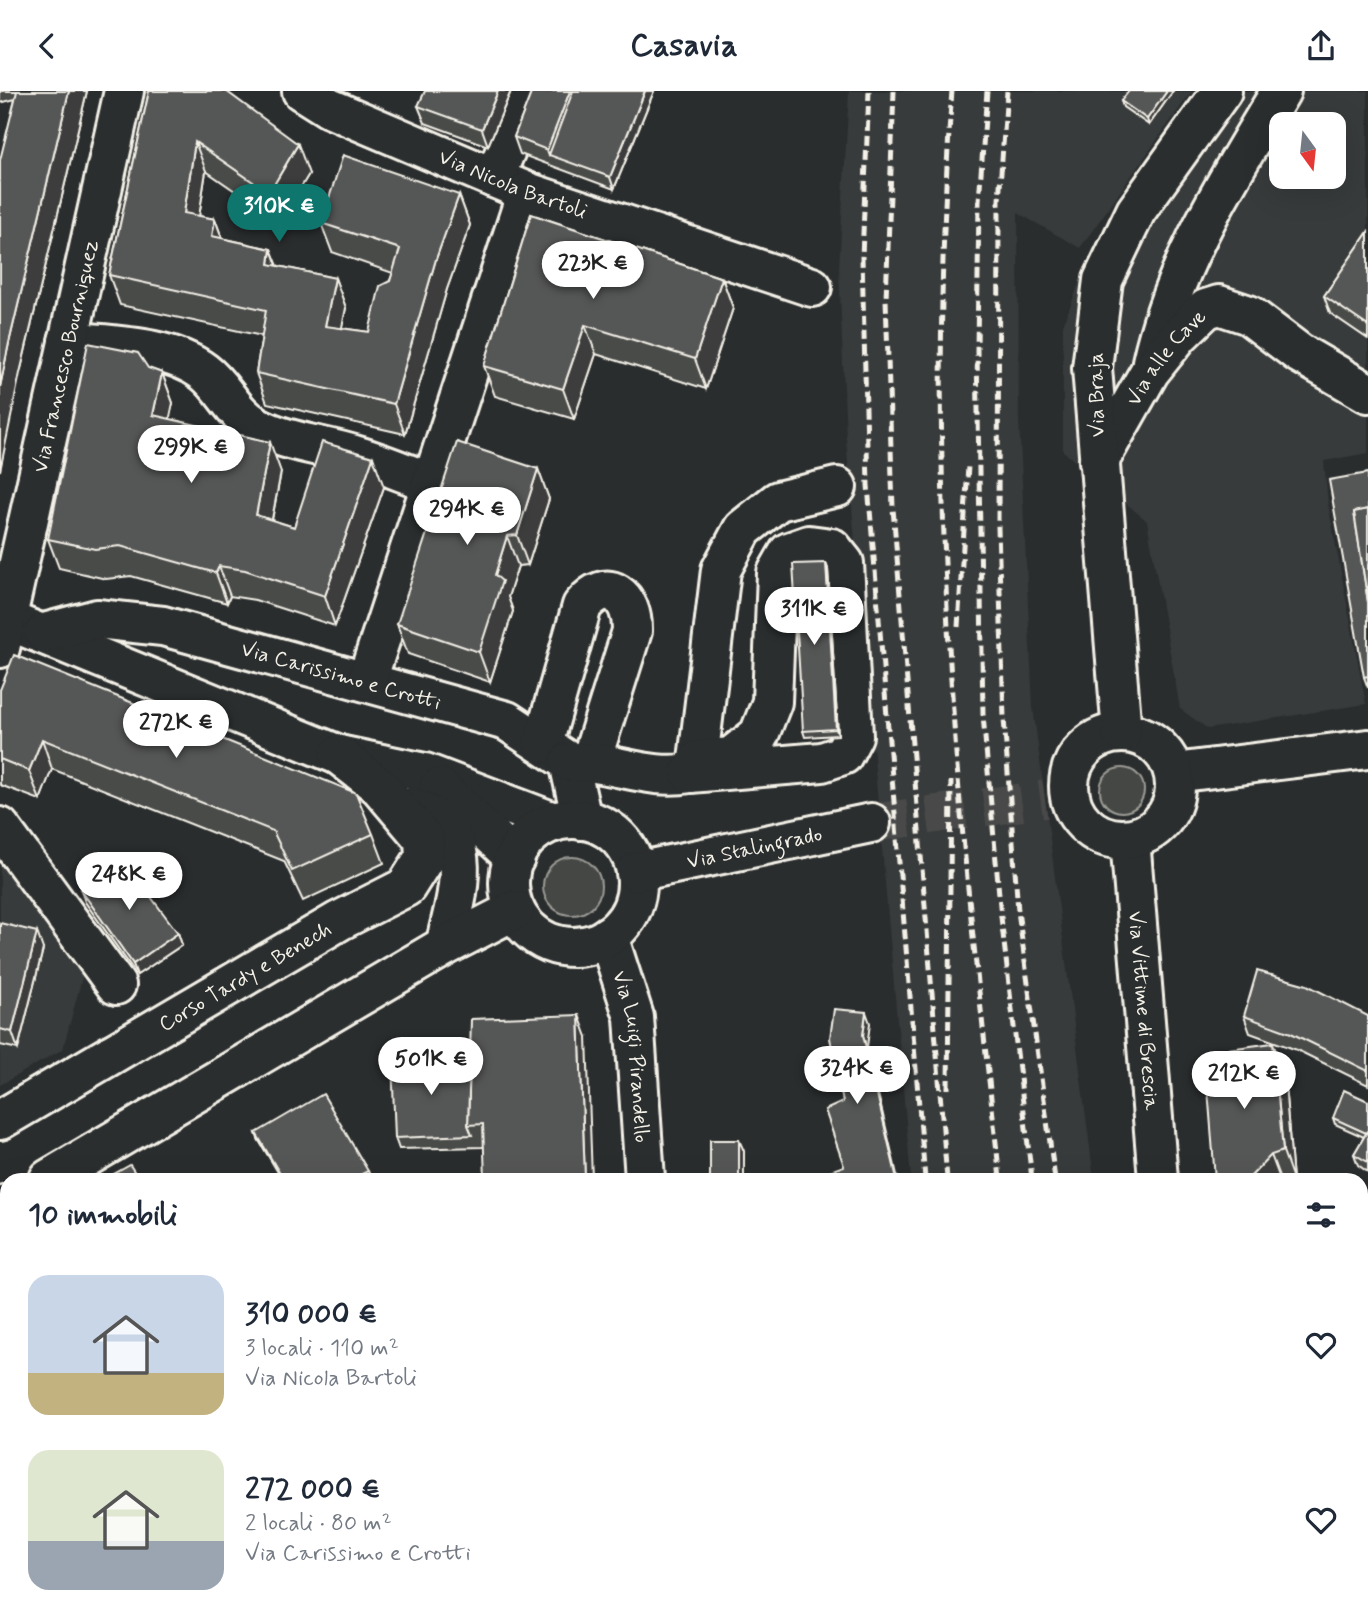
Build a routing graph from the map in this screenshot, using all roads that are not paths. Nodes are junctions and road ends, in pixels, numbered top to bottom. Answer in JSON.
{"nodes":[{"id":1,"x":124,"y":91,"type":"edge"},
{"id":2,"x":302,"y":91,"type":"edge"},
{"id":3,"x":531,"y":91,"type":"edge"},
{"id":4,"x":1222,"y":91,"type":"edge"},
{"id":5,"x":1281,"y":91,"type":"edge"},
{"id":6,"x":511,"y":185,"type":"junction"},
{"id":7,"x":812,"y":287,"type":"dead end"},
{"id":8,"x":68,"y":341,"type":"junction"},
{"id":9,"x":1150,"y":371,"type":"junction"},
{"id":10,"x":1368,"y":393,"type":"edge"},
{"id":11,"x":1099,"y":461,"type":"junction"},
{"id":12,"x":430,"y":482,"type":"junction"},
{"id":13,"x":837,"y":487,"type":"dead end"},
{"id":14,"x":2,"y":628,"type":"edge"},
{"id":15,"x":44,"y":633,"type":"junction"},
{"id":16,"x":367,"y":680,"type":"junction"},
{"id":17,"x":1122,"y":733,"type":"junction"},
{"id":18,"x":1368,"y":749,"type":"edge"},
{"id":19,"x":340,"y":755,"type":"junction"},
{"id":20,"x":568,"y":756,"type":"junction"},
{"id":21,"x":694,"y":766,"type":"junction"},
{"id":22,"x":425,"y":773,"type":"junction"},
{"id":23,"x":1174,"y":773,"type":"junction"},
{"id":24,"x":395,"y":803,"type":"junction"},
{"id":25,"x":568,"y":821,"type":"junction"},
{"id":26,"x":871,"y":823,"type":"tunnel mouth"},
{"id":27,"x":0,"y":827,"type":"edge"},
{"id":28,"x":1130,"y":839,"type":"junction"},
{"id":29,"x":515,"y":858,"type":"junction"},
{"id":30,"x":636,"y":872,"type":"junction"},
{"id":31,"x":515,"y":910,"type":"junction"},
{"id":32,"x":608,"y":936,"type":"junction"},
{"id":33,"x":445,"y":946,"type":"junction"},
{"id":34,"x":116,"y":985,"type":"dead end"},
{"id":35,"x":0,"y":1120,"type":"edge"},
{"id":36,"x":58,"y":1173,"type":"edge"},
{"id":37,"x":645,"y":1173,"type":"edge"},
{"id":38,"x":1158,"y":1173,"type":"edge"}],
"edges":[{"from":1,"to":8,"type":"street","name":"Via Francesco Bourniquez"},
{"from":2,"to":6,"type":"street","name":"Via Nicola Bartoli"},
{"from":3,"to":6,"type":"street"},
{"from":4,"to":11,"type":"street","name":"Via Braja"},
{"from":5,"to":9,"type":"street"},
{"from":6,"to":7,"type":"street","name":"Via Nicola Bartoli"},
{"from":6,"to":12,"type":"street"},
{"from":8,"to":12,"type":"street"},
{"from":8,"to":14,"type":"street","name":"Via Francesco Bourniquez"},
{"from":9,"to":10,"type":"street","name":"Via alle Cave"},
{"from":9,"to":11,"type":"street","name":"Via alle Cave"},
{"from":11,"to":17,"type":"street","name":"Via Braja"},
{"from":12,"to":16,"type":"street"},
{"from":13,"to":21,"type":"street"},
{"from":14,"to":15,"type":"street"},
{"from":15,"to":16,"type":"street","name":"Via Carissimo e Crotti"},
{"from":15,"to":19,"type":"street"},
{"from":16,"to":20,"type":"street","name":"Via Carissimo e Crotti"},
{"from":17,"to":23,"type":"street"},
{"from":17,"to":28,"type":"street"},
{"from":18,"to":23,"type":"street"},
{"from":19,"to":22,"type":"street"},
{"from":19,"to":24,"type":"street","name":"Corso Tardy e Benech"},
{"from":20,"to":21,"type":"street"},
{"from":20,"to":25,"type":"street"},
{"from":21,"to":21,"type":"street"},
{"from":22,"to":25,"type":"street"},
{"from":22,"to":29,"type":"street"},
{"from":23,"to":28,"type":"street"},
{"from":24,"to":33,"type":"street","name":"Corso Tardy e Benech"},
{"from":24,"to":35,"type":"street","name":"Corso Tardy e Benech"},
{"from":25,"to":29,"type":"street"},
{"from":25,"to":30,"type":"street"},
{"from":26,"to":30,"type":"street","name":"Via Stalingrado"},
{"from":27,"to":34,"type":"street"},
{"from":28,"to":38,"type":"street","name":"Via Vittime di Brescia"},
{"from":29,"to":31,"type":"street"},
{"from":30,"to":32,"type":"street"},
{"from":31,"to":32,"type":"street"},
{"from":31,"to":33,"type":"street"},
{"from":32,"to":37,"type":"street","name":"Via Luigi Pirandello"},
{"from":33,"to":36,"type":"street"}]}
